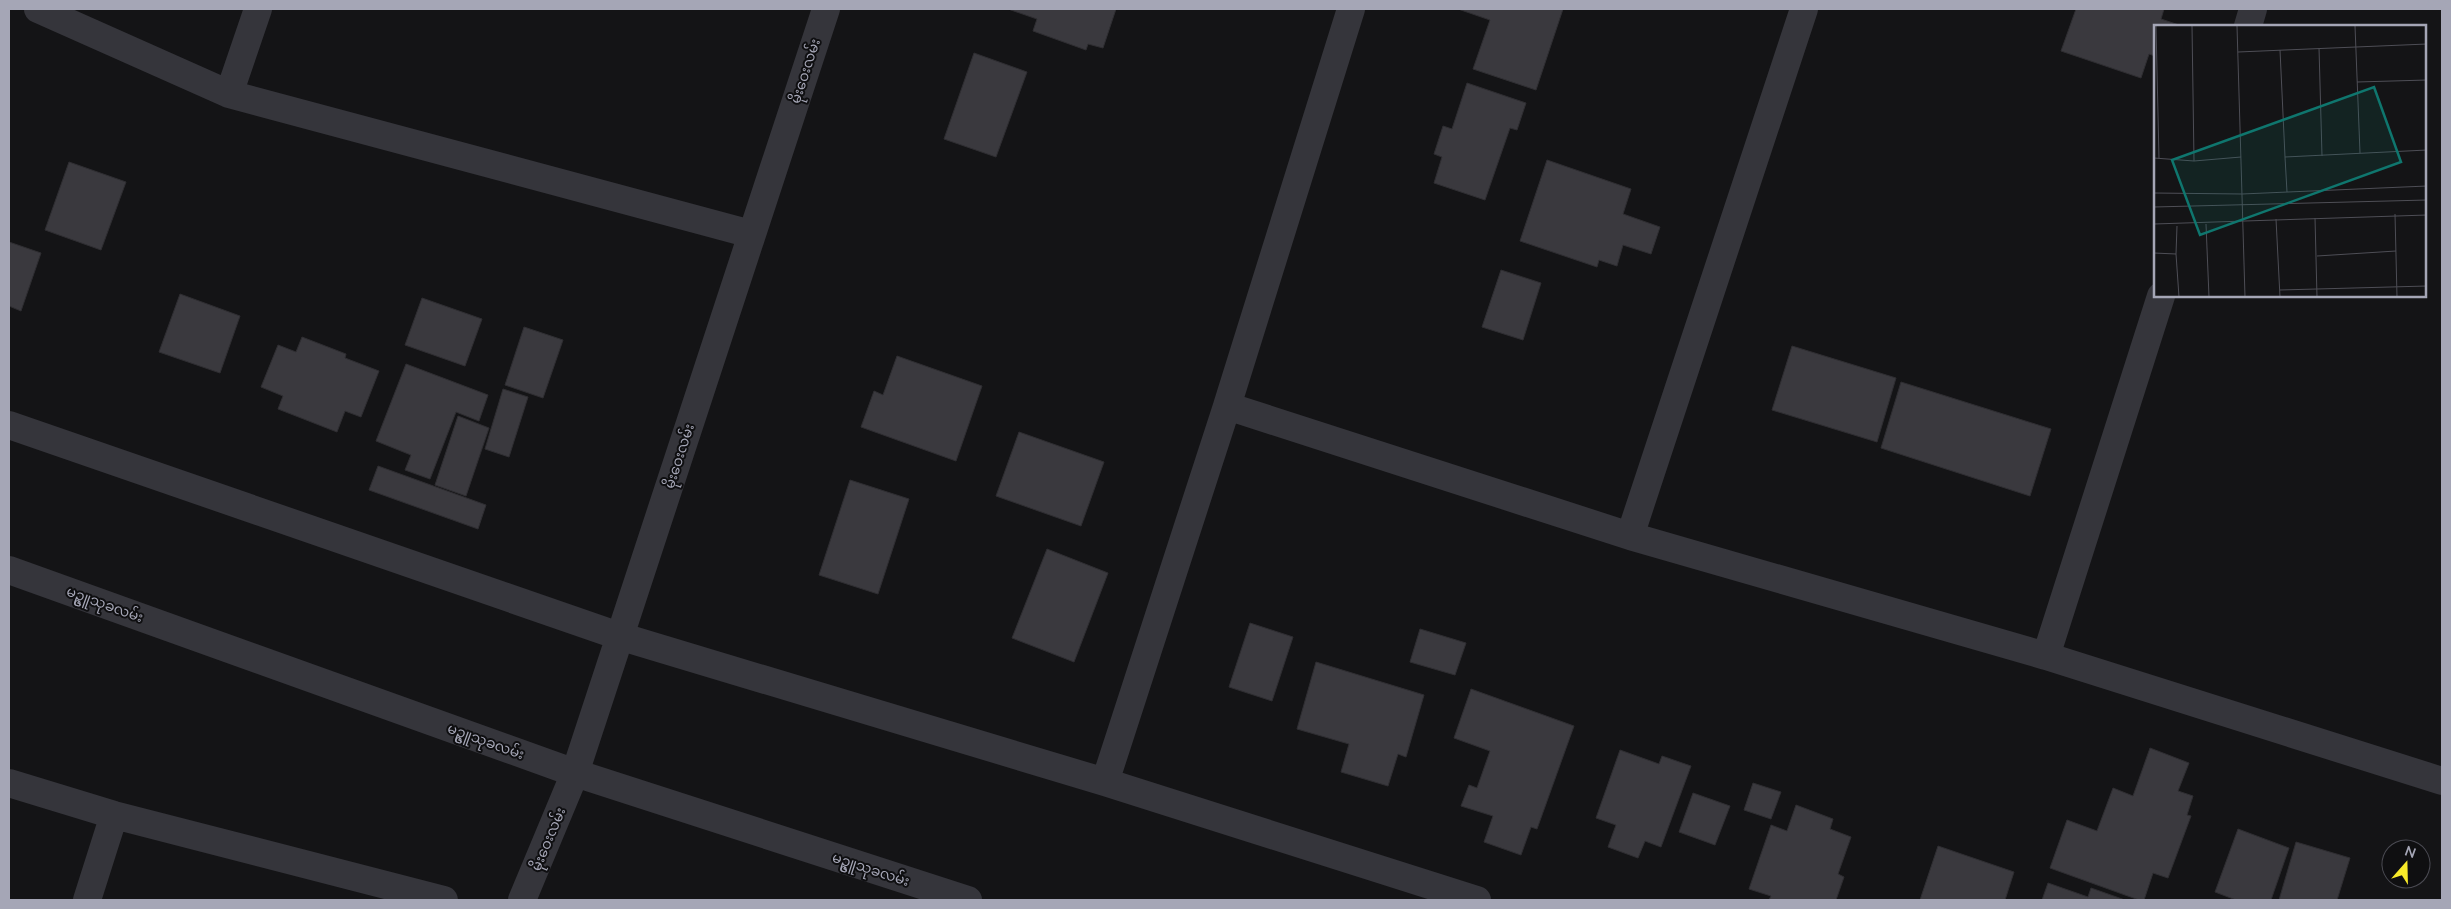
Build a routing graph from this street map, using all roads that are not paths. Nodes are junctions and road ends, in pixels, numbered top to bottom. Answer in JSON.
{"nodes":[{"id":1,"x":38,"y":9,"type":"edge"},
{"id":2,"x":258,"y":9,"type":"edge"},
{"id":3,"x":826,"y":9,"type":"edge"},
{"id":4,"x":1351,"y":9,"type":"edge"},
{"id":5,"x":1804,"y":9,"type":"edge"},
{"id":6,"x":2253,"y":9,"type":"edge"},
{"id":7,"x":2248,"y":25,"type":"edge"},
{"id":8,"x":229,"y":94,"type":"junction"},
{"id":9,"x":751,"y":234,"type":"junction"},
{"id":10,"x":2160,"y":298,"type":"edge"},
{"id":11,"x":1227,"y":406,"type":"junction"},
{"id":12,"x":9,"y":425,"type":"edge"},
{"id":13,"x":1630,"y":536,"type":"junction"},
{"id":14,"x":9,"y":570,"type":"edge"},
{"id":15,"x":619,"y":636,"type":"junction"},
{"id":16,"x":2046,"y":656,"type":"junction"},
{"id":17,"x":575,"y":773,"type":"junction"},
{"id":18,"x":2442,"y":781,"type":"edge"},
{"id":19,"x":1105,"y":782,"type":"junction"},
{"id":20,"x":9,"y":783,"type":"edge"},
{"id":21,"x":114,"y":815,"type":"junction"},
{"id":22,"x":87,"y":900,"type":"edge"},
{"id":23,"x":444,"y":900,"type":"edge"},
{"id":24,"x":522,"y":900,"type":"edge"},
{"id":25,"x":968,"y":900,"type":"edge"},
{"id":26,"x":1477,"y":900,"type":"edge"}],
"edges":[{"from":1,"to":8,"type":"street"},
{"from":2,"to":8,"type":"street"},
{"from":3,"to":9,"type":"street","name":"မိုးဝေးလမ်း"},
{"from":4,"to":11,"type":"street"},
{"from":5,"to":13,"type":"street"},
{"from":6,"to":7,"type":"street"},
{"from":8,"to":9,"type":"street"},
{"from":9,"to":15,"type":"street","name":"မိုးဝေးလမ်း"},
{"from":10,"to":16,"type":"street"},
{"from":11,"to":13,"type":"street"},
{"from":11,"to":19,"type":"street"},
{"from":12,"to":15,"type":"street"},
{"from":13,"to":16,"type":"street"},
{"from":14,"to":17,"type":"street","name":"မဥ္ဇူသုခလမ်း"},
{"from":15,"to":17,"type":"street","name":"မိုးဝေးလမ်း"},
{"from":15,"to":19,"type":"street"},
{"from":16,"to":18,"type":"street"},
{"from":17,"to":24,"type":"street","name":"မိုးဝေးလမ်း"},
{"from":17,"to":25,"type":"street","name":"မဥ္ဇူသုခလမ်း"},
{"from":19,"to":26,"type":"street"},
{"from":20,"to":21,"type":"street"},
{"from":21,"to":22,"type":"street"},
{"from":21,"to":23,"type":"street"}]}
